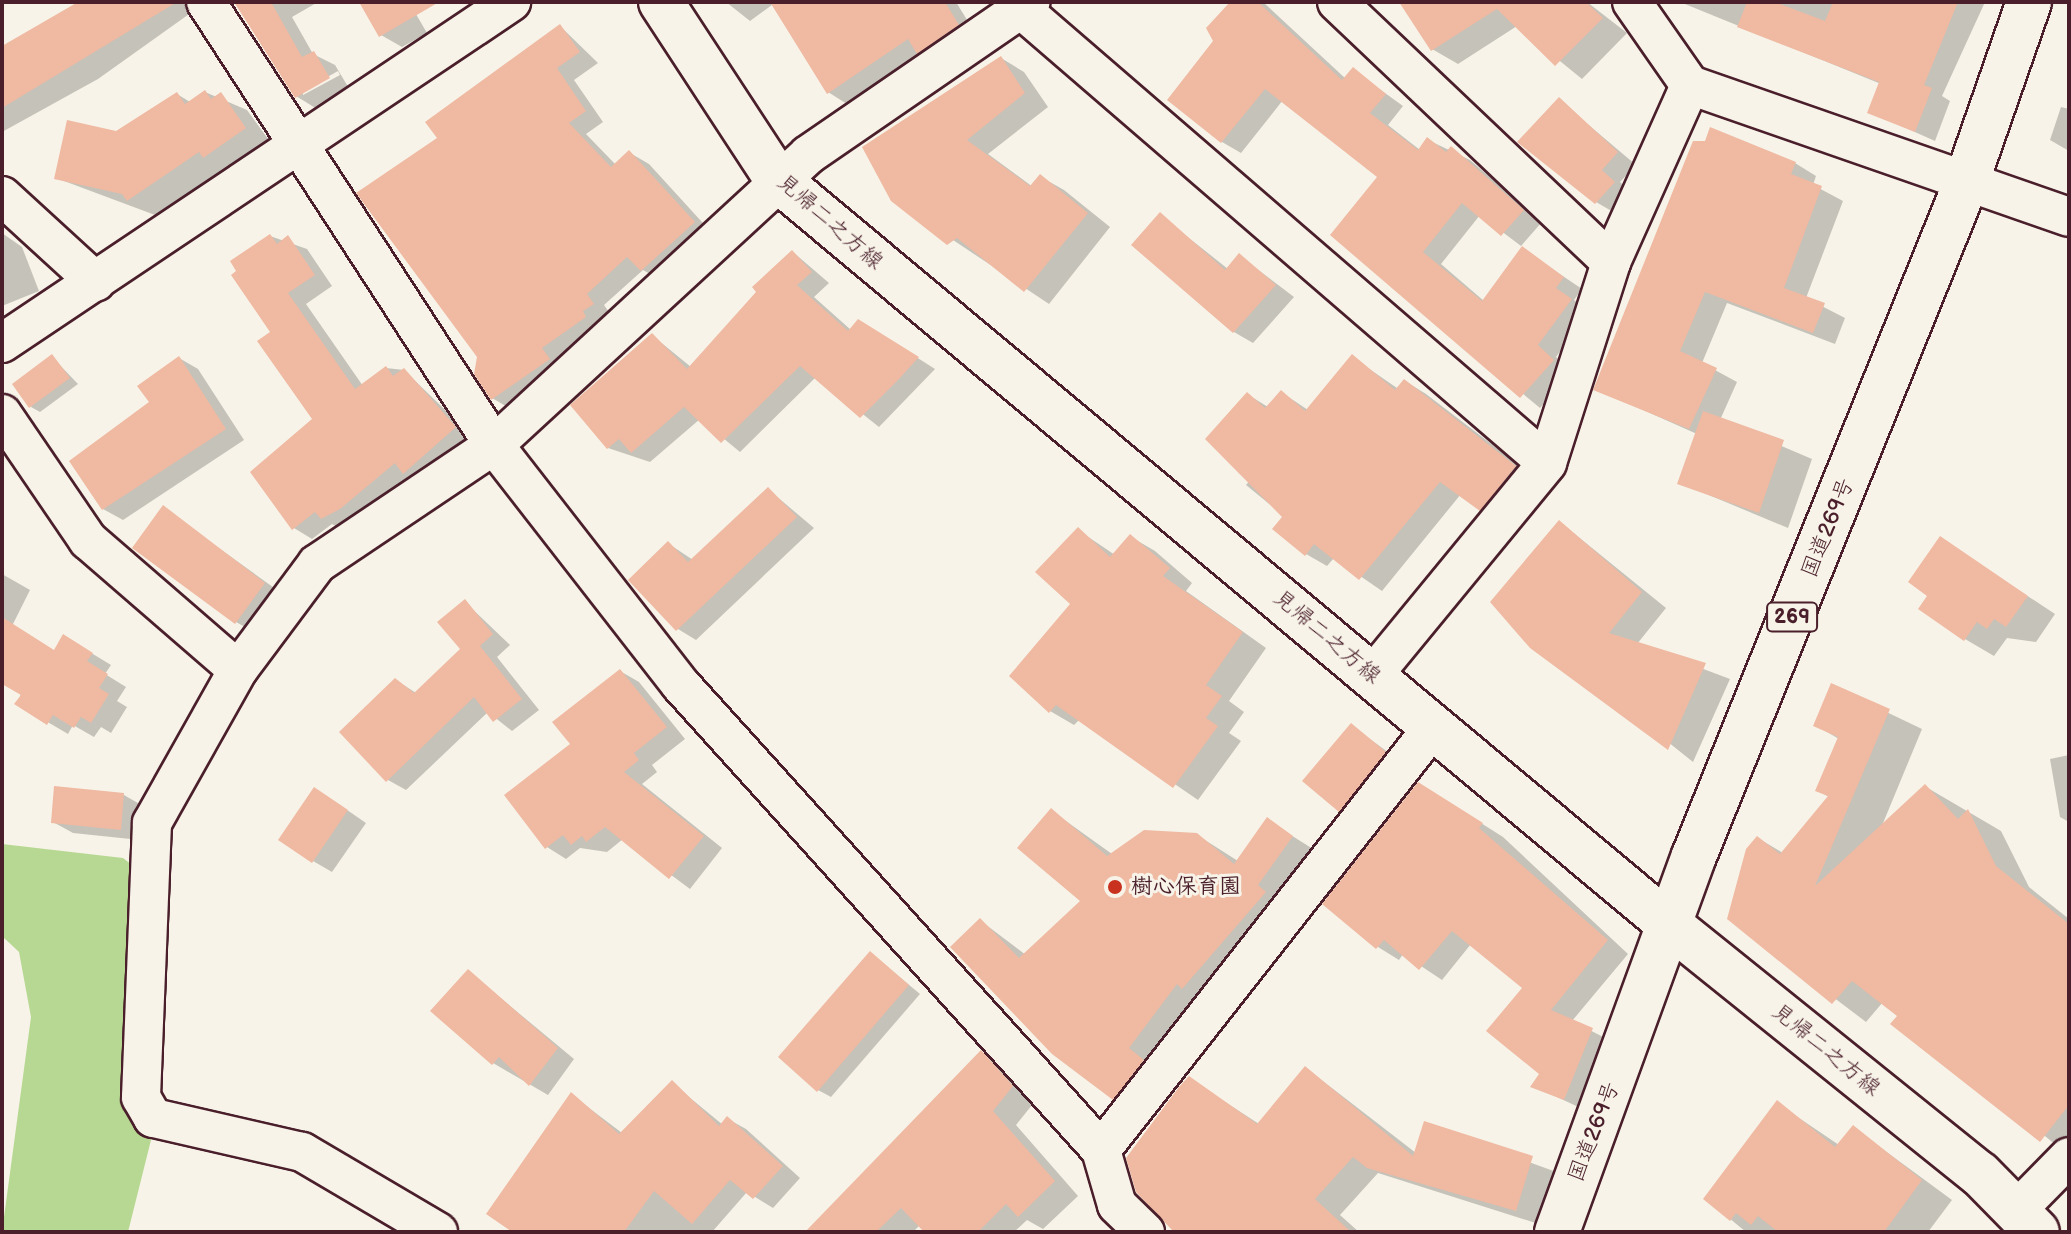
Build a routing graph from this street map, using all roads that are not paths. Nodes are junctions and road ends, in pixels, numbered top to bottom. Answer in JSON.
{"nodes":[{"id":1,"x":206,"y":2,"type":"edge"},
{"id":2,"x":511,"y":2,"type":"edge"},
{"id":3,"x":661,"y":2,"type":"edge"},
{"id":4,"x":1337,"y":2,"type":"edge"},
{"id":5,"x":1632,"y":2,"type":"edge"},
{"id":6,"x":2029,"y":2,"type":"edge"},
{"id":7,"x":1021,"y":5,"type":"edge"},
{"id":8,"x":1690,"y":85,"type":"junction"},
{"id":9,"x":296,"y":148,"type":"junction"},
{"id":10,"x":777,"y":179,"type":"junction"},
{"id":11,"x":1966,"y":183,"type":"junction"},
{"id":12,"x":2,"y":196,"type":"edge"},
{"id":13,"x":2069,"y":217,"type":"edge"},
{"id":14,"x":1611,"y":262,"type":"junction"},
{"id":15,"x":96,"y":282,"type":"junction"},
{"id":16,"x":2,"y":343,"type":"edge"},
{"id":17,"x":2,"y":414,"type":"edge"},
{"id":18,"x":494,"y":445,"type":"junction"},
{"id":19,"x":1547,"y":463,"type":"junction"},
{"id":20,"x":238,"y":670,"type":"junction"},
{"id":21,"x":1373,"y":675,"type":"junction"},
{"id":22,"x":1434,"y":726,"type":"junction"},
{"id":23,"x":1671,"y":926,"type":"junction"},
{"id":24,"x":1101,"y":1150,"type":"junction"},
{"id":25,"x":2069,"y":1157,"type":"edge"},
{"id":26,"x":2027,"y":1221,"type":"edge"},
{"id":27,"x":438,"y":1232,"type":"edge"},
{"id":28,"x":1145,"y":1232,"type":"edge"},
{"id":29,"x":1557,"y":1232,"type":"edge"}],
"edges":[{"from":1,"to":9,"type":"street"},
{"from":2,"to":9,"type":"street"},
{"from":3,"to":10,"type":"main road","name":"見帰二之方線"},
{"from":4,"to":14,"type":"street"},
{"from":5,"to":8,"type":"street"},
{"from":6,"to":11,"type":"main road","name":"国道269号","number":"269"},
{"from":7,"to":10,"type":"street"},
{"from":7,"to":19,"type":"street"},
{"from":8,"to":11,"type":"street"},
{"from":8,"to":14,"type":"street"},
{"from":9,"to":15,"type":"street"},
{"from":9,"to":18,"type":"street"},
{"from":10,"to":18,"type":"street"},
{"from":10,"to":21,"type":"main road","name":"見帰二之方線"},
{"from":11,"to":13,"type":"street"},
{"from":11,"to":23,"type":"main road","name":"国道269号","number":"269"},
{"from":12,"to":15,"type":"street"},
{"from":14,"to":19,"type":"street"},
{"from":15,"to":16,"type":"street"},
{"from":17,"to":20,"type":"street"},
{"from":18,"to":20,"type":"street"},
{"from":18,"to":24,"type":"street"},
{"from":19,"to":21,"type":"street"},
{"from":20,"to":27,"type":"street"},
{"from":21,"to":22,"type":"main road","name":"見帰二之方線"},
{"from":22,"to":23,"type":"main road","name":"見帰二之方線"},
{"from":22,"to":24,"type":"street"},
{"from":23,"to":26,"type":"main road","name":"見帰二之方線"},
{"from":23,"to":29,"type":"main road","name":"国道269号","number":"269"},
{"from":24,"to":28,"type":"street"},
{"from":25,"to":26,"type":"street"}]}
